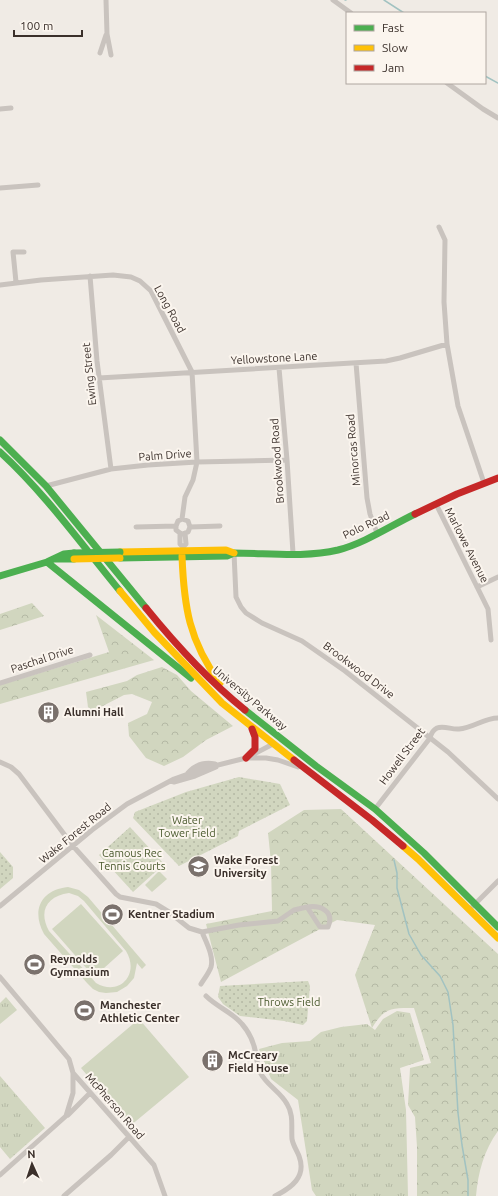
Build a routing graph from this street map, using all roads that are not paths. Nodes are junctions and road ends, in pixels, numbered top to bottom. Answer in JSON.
{"nodes":[{"id":1,"x":106,"y":0,"type":"edge"},
{"id":2,"x":333,"y":0,"type":"edge"},
{"id":3,"x":350,"y":12,"type":"edge"},
{"id":4,"x":107,"y":34,"type":"junction"},
{"id":5,"x":100,"y":53,"type":"dead end"},
{"id":6,"x":111,"y":54,"type":"dead end"},
{"id":7,"x":448,"y":84,"type":"edge"},
{"id":8,"x":11,"y":108,"type":"dead end"},
{"id":9,"x":0,"y":109,"type":"edge"},
{"id":10,"x":498,"y":118,"type":"edge"},
{"id":11,"x":38,"y":185,"type":"dead end"},
{"id":12,"x":0,"y":188,"type":"edge"},
{"id":13,"x":439,"y":226,"type":"dead end"},
{"id":14,"x":24,"y":252,"type":"dead end"},
{"id":15,"x":90,"y":276,"type":"junction"},
{"id":16,"x":16,"y":282,"type":"junction"},
{"id":17,"x":0,"y":285,"type":"edge"},
{"id":18,"x":447,"y":344,"type":"junction"},
{"id":19,"x":356,"y":363,"type":"junction"},
{"id":20,"x":279,"y":368,"type":"junction"},
{"id":21,"x":192,"y":372,"type":"junction"},
{"id":22,"x":99,"y":378,"type":"junction"},
{"id":23,"x":0,"y":440,"type":"edge"},
{"id":24,"x":0,"y":452,"type":"edge"},
{"id":25,"x":288,"y":460,"type":"junction"},
{"id":26,"x":197,"y":462,"type":"junction"},
{"id":27,"x":111,"y":469,"type":"junction"},
{"id":28,"x":498,"y":478,"type":"edge"},
{"id":29,"x":484,"y":483,"type":"junction"},
{"id":30,"x":46,"y":486,"type":"junction"},
{"id":31,"x":436,"y":504,"type":"junction"},
{"id":32,"x":182,"y":519,"type":"junction"},
{"id":33,"x":176,"y":526,"type":"junction"},
{"id":34,"x":220,"y":526,"type":"dead end"},
{"id":35,"x":136,"y":527,"type":"dead end"},
{"id":36,"x":190,"y":527,"type":"junction"},
{"id":37,"x":183,"y":533,"type":"junction"},
{"id":38,"x":377,"y":533,"type":"junction"},
{"id":39,"x":183,"y":551,"type":"junction"},
{"id":40,"x":234,"y":553,"type":"junction"},
{"id":41,"x":293,"y":553,"type":"junction"},
{"id":42,"x":120,"y":555,"type":"junction"},
{"id":43,"x":47,"y":562,"type":"junction"},
{"id":44,"x":0,"y":576,"type":"edge"},
{"id":45,"x":498,"y":577,"type":"edge"},
{"id":46,"x":477,"y":587,"type":"junction"},
{"id":47,"x":491,"y":640,"type":"dead end"},
{"id":48,"x":90,"y":654,"type":"dead end"},
{"id":49,"x":0,"y":683,"type":"edge"},
{"id":50,"x":222,"y":702,"type":"junction"},
{"id":51,"x":245,"y":710,"type":"junction"},
{"id":52,"x":498,"y":718,"type":"edge"},
{"id":53,"x":251,"y":726,"type":"junction"},
{"id":54,"x":430,"y":738,"type":"junction"},
{"id":55,"x":273,"y":744,"type":"junction"},
{"id":56,"x":301,"y":754,"type":"junction"},
{"id":57,"x":246,"y":758,"type":"junction"},
{"id":58,"x":0,"y":762,"type":"edge"},
{"id":59,"x":218,"y":765,"type":"junction"},
{"id":60,"x":305,"y":769,"type":"junction"},
{"id":61,"x":168,"y":783,"type":"junction"},
{"id":62,"x":498,"y":799,"type":"edge"},
{"id":63,"x":374,"y":809,"type":"junction"},
{"id":64,"x":73,"y":846,"type":"junction"},
{"id":65,"x":498,"y":881,"type":"edge"},
{"id":66,"x":0,"y":906,"type":"edge"},
{"id":67,"x":307,"y":907,"type":"junction"},
{"id":68,"x":472,"y":907,"type":"junction"},
{"id":69,"x":498,"y":927,"type":"edge"},
{"id":70,"x":202,"y":932,"type":"junction"},
{"id":71,"x":498,"y":938,"type":"edge"},
{"id":72,"x":0,"y":977,"type":"edge"},
{"id":73,"x":201,"y":984,"type":"dead end"},
{"id":74,"x":206,"y":996,"type":"dead end"},
{"id":75,"x":73,"y":1073,"type":"junction"},
{"id":76,"x":90,"y":1093,"type":"junction"},
{"id":77,"x":66,"y":1116,"type":"junction"},
{"id":78,"x":128,"y":1138,"type":"junction"},
{"id":79,"x":0,"y":1175,"type":"edge"},
{"id":80,"x":64,"y":1196,"type":"edge"},
{"id":81,"x":166,"y":1196,"type":"edge"},
{"id":82,"x":276,"y":1196,"type":"edge"}],
"edges":[{"from":1,"to":4,"type":"street"},
{"from":2,"to":3,"type":"street"},
{"from":4,"to":5,"type":"street"},
{"from":4,"to":6,"type":"street"},
{"from":7,"to":10,"type":"street"},
{"from":8,"to":9,"type":"street"},
{"from":11,"to":12,"type":"street"},
{"from":13,"to":18,"type":"street"},
{"from":14,"to":16,"type":"street"},
{"from":15,"to":16,"type":"street","name":"Long Road"},
{"from":15,"to":21,"type":"street","name":"Long Road"},
{"from":15,"to":22,"type":"street","name":"Ewing Street"},
{"from":16,"to":17,"type":"street","name":"Long Road"},
{"from":18,"to":19,"type":"street","name":"Yellowstone Lane"},
{"from":18,"to":29,"type":"street"},
{"from":19,"to":20,"type":"street","name":"Yellowstone Lane"},
{"from":19,"to":38,"type":"street","name":"Minorcas Road"},
{"from":20,"to":21,"type":"street","name":"Yellowstone Lane"},
{"from":20,"to":25,"type":"street","name":"Brookwood Road"},
{"from":21,"to":22,"type":"street","name":"Yellowstone Lane"},
{"from":21,"to":26,"type":"street","name":"Long Road"},
{"from":22,"to":27,"type":"street","name":"Ewing Street"},
{"from":23,"to":30,"type":"main road","name":"University Parkway"},
{"from":24,"to":50,"type":"main road","name":"University Parkway"},
{"from":25,"to":26,"type":"street","name":"Palm Drive"},
{"from":25,"to":41,"type":"street","name":"Brookwood Road"},
{"from":26,"to":27,"type":"street","name":"Palm Drive"},
{"from":26,"to":32,"type":"street","name":"Long Road"},
{"from":27,"to":30,"type":"street","name":"Palm Drive"},
{"from":28,"to":29,"type":"main road","name":"Polo Road"},
{"from":29,"to":31,"type":"main road","name":"Polo Road"},
{"from":30,"to":51,"type":"main road","name":"University Parkway"},
{"from":31,"to":38,"type":"main road","name":"Polo Road"},
{"from":31,"to":46,"type":"street","name":"Marlowe Avenue"},
{"from":32,"to":33,"type":"street"},
{"from":32,"to":36,"type":"street"},
{"from":33,"to":35,"type":"street"},
{"from":33,"to":37,"type":"street"},
{"from":34,"to":36,"type":"street"},
{"from":36,"to":37,"type":"street"},
{"from":37,"to":39,"type":"street"},
{"from":38,"to":41,"type":"main road","name":"Polo Road"},
{"from":39,"to":40,"type":"main road","name":"Polo Road"},
{"from":39,"to":42,"type":"main road","name":"Polo Road"},
{"from":39,"to":42,"type":"main road","name":"Polo Road"},
{"from":39,"to":51,"type":"main road"},
{"from":40,"to":41,"type":"main road","name":"Polo Road"},
{"from":40,"to":54,"type":"street","name":"Brookwood Drive"},
{"from":42,"to":43,"type":"main road","name":"Polo Road","bridge":true},
{"from":43,"to":44,"type":"main road","name":"Polo Road"},
{"from":43,"to":50,"type":"main road"},
{"from":45,"to":46,"type":"street"},
{"from":46,"to":47,"type":"street","name":"Marlowe Avenue"},
{"from":48,"to":49,"type":"street","name":"Paschal Drive"},
{"from":50,"to":53,"type":"main road","name":"University Parkway"},
{"from":51,"to":56,"type":"main road","name":"University Parkway"},
{"from":52,"to":54,"type":"street","name":"Howell Street"},
{"from":53,"to":55,"type":"main road","name":"University Parkway"},
{"from":53,"to":57,"type":"main road"},
{"from":54,"to":62,"type":"street","name":"Brookwood Drive"},
{"from":54,"to":63,"type":"street","name":"Howell Street"},
{"from":55,"to":56,"type":"main road"},
{"from":55,"to":57,"type":"street","name":"Wake Forest Road"},
{"from":55,"to":60,"type":"main road","name":"University Parkway"},
{"from":56,"to":63,"type":"main road","name":"University Parkway"},
{"from":57,"to":59,"type":"street","name":"Wake Forest Road"},
{"from":57,"to":60,"type":"street","name":"Wake Forest Road"},
{"from":58,"to":64,"type":"street"},
{"from":59,"to":61,"type":"street","name":"Wake Forest Road"},
{"from":59,"to":61,"type":"street","name":"Wake Forest Road"},
{"from":60,"to":68,"type":"main road","name":"University Parkway"},
{"from":61,"to":64,"type":"street","name":"Wake Forest Road"},
{"from":63,"to":68,"type":"main road","name":"University Parkway"},
{"from":64,"to":66,"type":"street","name":"Wake Forest Road"},
{"from":64,"to":70,"type":"street"},
{"from":65,"to":68,"type":"street"},
{"from":67,"to":67,"type":"street"},
{"from":67,"to":70,"type":"street"},
{"from":68,"to":69,"type":"main road","name":"University Parkway"},
{"from":68,"to":71,"type":"main road","name":"University Parkway"},
{"from":70,"to":73,"type":"street"},
{"from":72,"to":75,"type":"street","name":"McPherson Road"},
{"from":74,"to":82,"type":"street"},
{"from":75,"to":76,"type":"street","name":"McPherson Road"},
{"from":75,"to":77,"type":"street"},
{"from":76,"to":77,"type":"street"},
{"from":76,"to":78,"type":"street","name":"McPherson Road"},
{"from":77,"to":79,"type":"street"},
{"from":78,"to":80,"type":"street"},
{"from":78,"to":81,"type":"street","name":"McPherson Road"}]}
